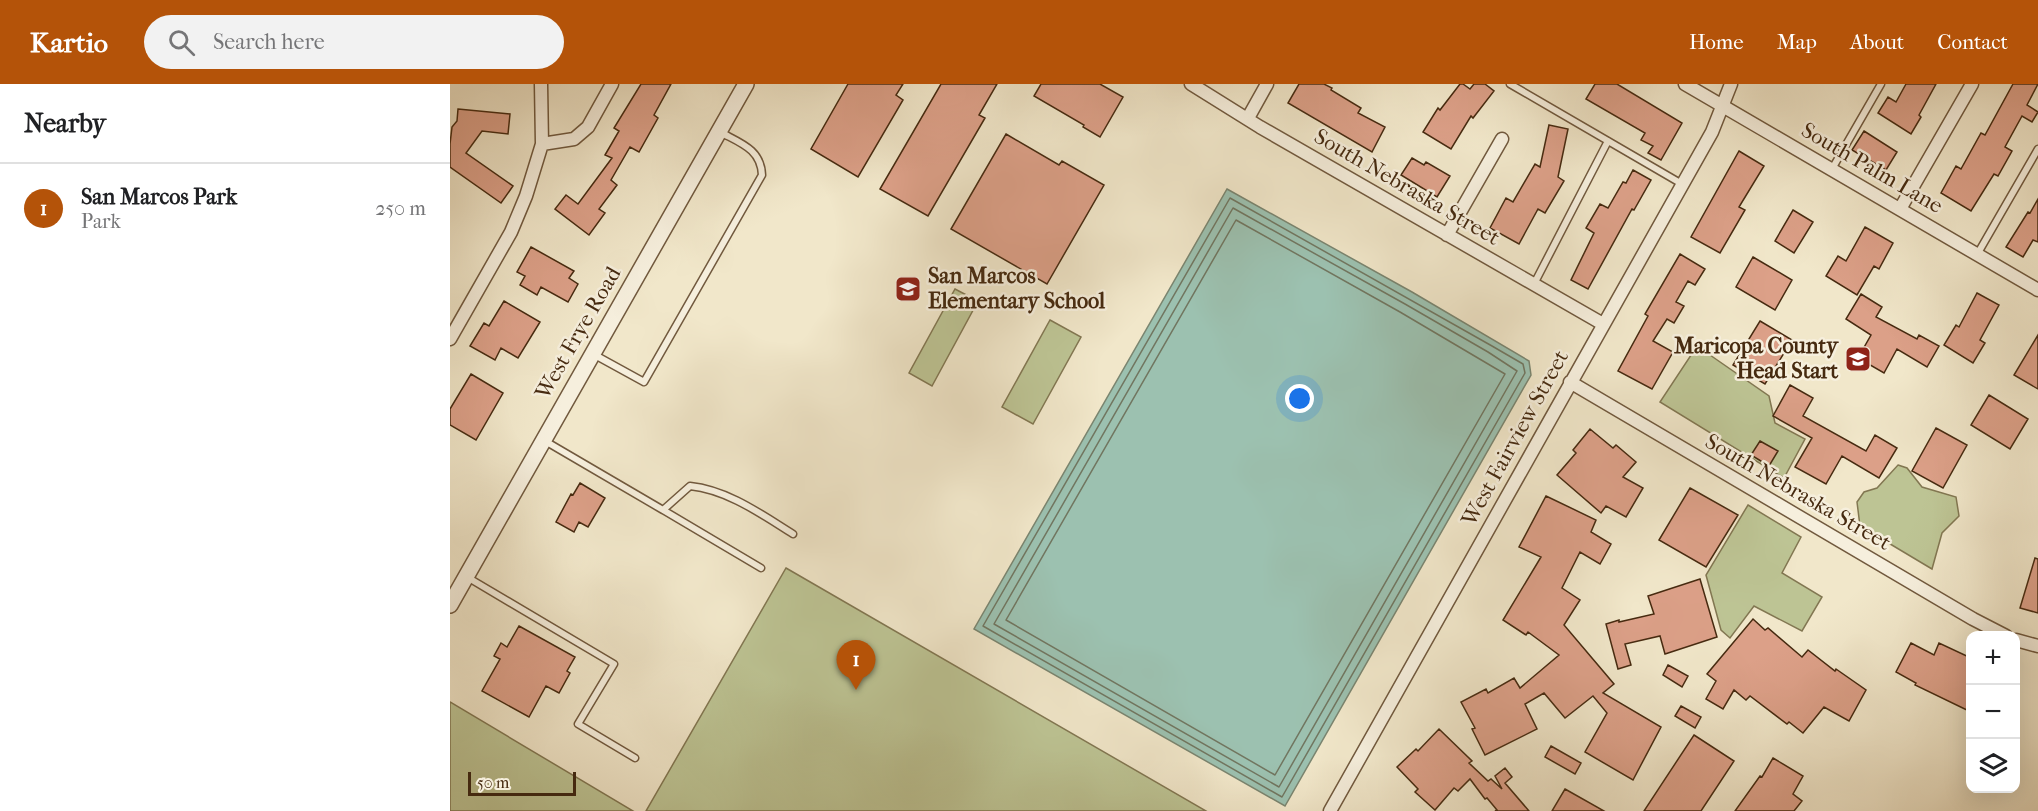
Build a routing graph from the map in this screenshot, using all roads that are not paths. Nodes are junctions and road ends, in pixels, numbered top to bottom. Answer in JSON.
{"nodes":[{"id":1,"x":541,"y":84,"type":"edge"},
{"id":2,"x":612,"y":84,"type":"edge"},
{"id":3,"x":746,"y":84,"type":"edge"},
{"id":4,"x":1191,"y":84,"type":"edge"},
{"id":5,"x":1267,"y":84,"type":"edge"},
{"id":6,"x":1510,"y":84,"type":"edge"},
{"id":7,"x":1685,"y":84,"type":"edge"},
{"id":8,"x":1731,"y":84,"type":"edge"},
{"id":9,"x":1881,"y":84,"type":"edge"},
{"id":10,"x":1972,"y":84,"type":"edge"},
{"id":11,"x":1723,"y":106,"type":"junction"},
{"id":12,"x":1248,"y":118,"type":"junction"},
{"id":13,"x":719,"y":131,"type":"junction"},
{"id":14,"x":1502,"y":139,"type":"dead end"},
{"id":15,"x":1608,"y":141,"type":"junction"},
{"id":16,"x":542,"y":144,"type":"junction"},
{"id":17,"x":2038,"y":149,"type":"edge"},
{"id":18,"x":1832,"y":170,"type":"junction"},
{"id":19,"x":1682,"y":184,"type":"junction"},
{"id":20,"x":1900,"y":209,"type":"junction"},
{"id":21,"x":1447,"y":235,"type":"junction"},
{"id":22,"x":1978,"y":253,"type":"junction"},
{"id":23,"x":1533,"y":284,"type":"junction"},
{"id":24,"x":2038,"y":290,"type":"edge"},
{"id":25,"x":1603,"y":324,"type":"junction"},
{"id":26,"x":450,"y":339,"type":"edge"},
{"id":27,"x":592,"y":354,"type":"junction"},
{"id":28,"x":1570,"y":382,"type":"junction"},
{"id":29,"x":544,"y":440,"type":"junction"},
{"id":30,"x":663,"y":510,"type":"junction"},
{"id":31,"x":793,"y":534,"type":"dead end"},
{"id":32,"x":760,"y":568,"type":"dead end"},
{"id":33,"x":466,"y":576,"type":"junction"},
{"id":34,"x":450,"y":605,"type":"edge"},
{"id":35,"x":1996,"y":631,"type":"edge"},
{"id":36,"x":2020,"y":641,"type":"edge"},
{"id":37,"x":2038,"y":646,"type":"edge"},
{"id":38,"x":635,"y":758,"type":"dead end"},
{"id":39,"x":1330,"y":811,"type":"edge"}],
"edges":[{"from":1,"to":16,"type":"street"},
{"from":2,"to":16,"type":"street"},
{"from":3,"to":13,"type":"street","name":"West Frye Road"},
{"from":4,"to":12,"type":"street","name":"South Nebraska Street"},
{"from":5,"to":12,"type":"street"},
{"from":6,"to":15,"type":"lane"},
{"from":7,"to":11,"type":"street","name":"South Palm Lane"},
{"from":8,"to":11,"type":"street","name":"West Fairview Street"},
{"from":9,"to":18,"type":"lane"},
{"from":10,"to":20,"type":"street"},
{"from":11,"to":18,"type":"street","name":"South Palm Lane"},
{"from":11,"to":19,"type":"street","name":"West Fairview Street"},
{"from":12,"to":21,"type":"street","name":"South Nebraska Street"},
{"from":13,"to":27,"type":"street","name":"West Frye Road"},
{"from":13,"to":27,"type":"lane"},
{"from":14,"to":21,"type":"street"},
{"from":15,"to":19,"type":"lane"},
{"from":15,"to":23,"type":"lane"},
{"from":16,"to":26,"type":"street"},
{"from":17,"to":22,"type":"lane"},
{"from":18,"to":20,"type":"street","name":"South Palm Lane"},
{"from":19,"to":25,"type":"street","name":"West Fairview Street"},
{"from":20,"to":22,"type":"street","name":"South Palm Lane"},
{"from":21,"to":23,"type":"street","name":"South Nebraska Street"},
{"from":22,"to":24,"type":"street","name":"South Palm Lane"},
{"from":23,"to":25,"type":"street","name":"South Nebraska Street"},
{"from":25,"to":28,"type":"street","name":"West Fairview Street"},
{"from":27,"to":29,"type":"street","name":"West Frye Road"},
{"from":28,"to":35,"type":"street","name":"South Nebraska Street"},
{"from":28,"to":39,"type":"street","name":"West Fairview Street"},
{"from":29,"to":30,"type":"lane"},
{"from":29,"to":33,"type":"street","name":"West Frye Road"},
{"from":30,"to":31,"type":"lane"},
{"from":30,"to":32,"type":"lane"},
{"from":33,"to":34,"type":"street","name":"West Frye Road"},
{"from":33,"to":38,"type":"lane"},
{"from":36,"to":37,"type":"street"}]}
